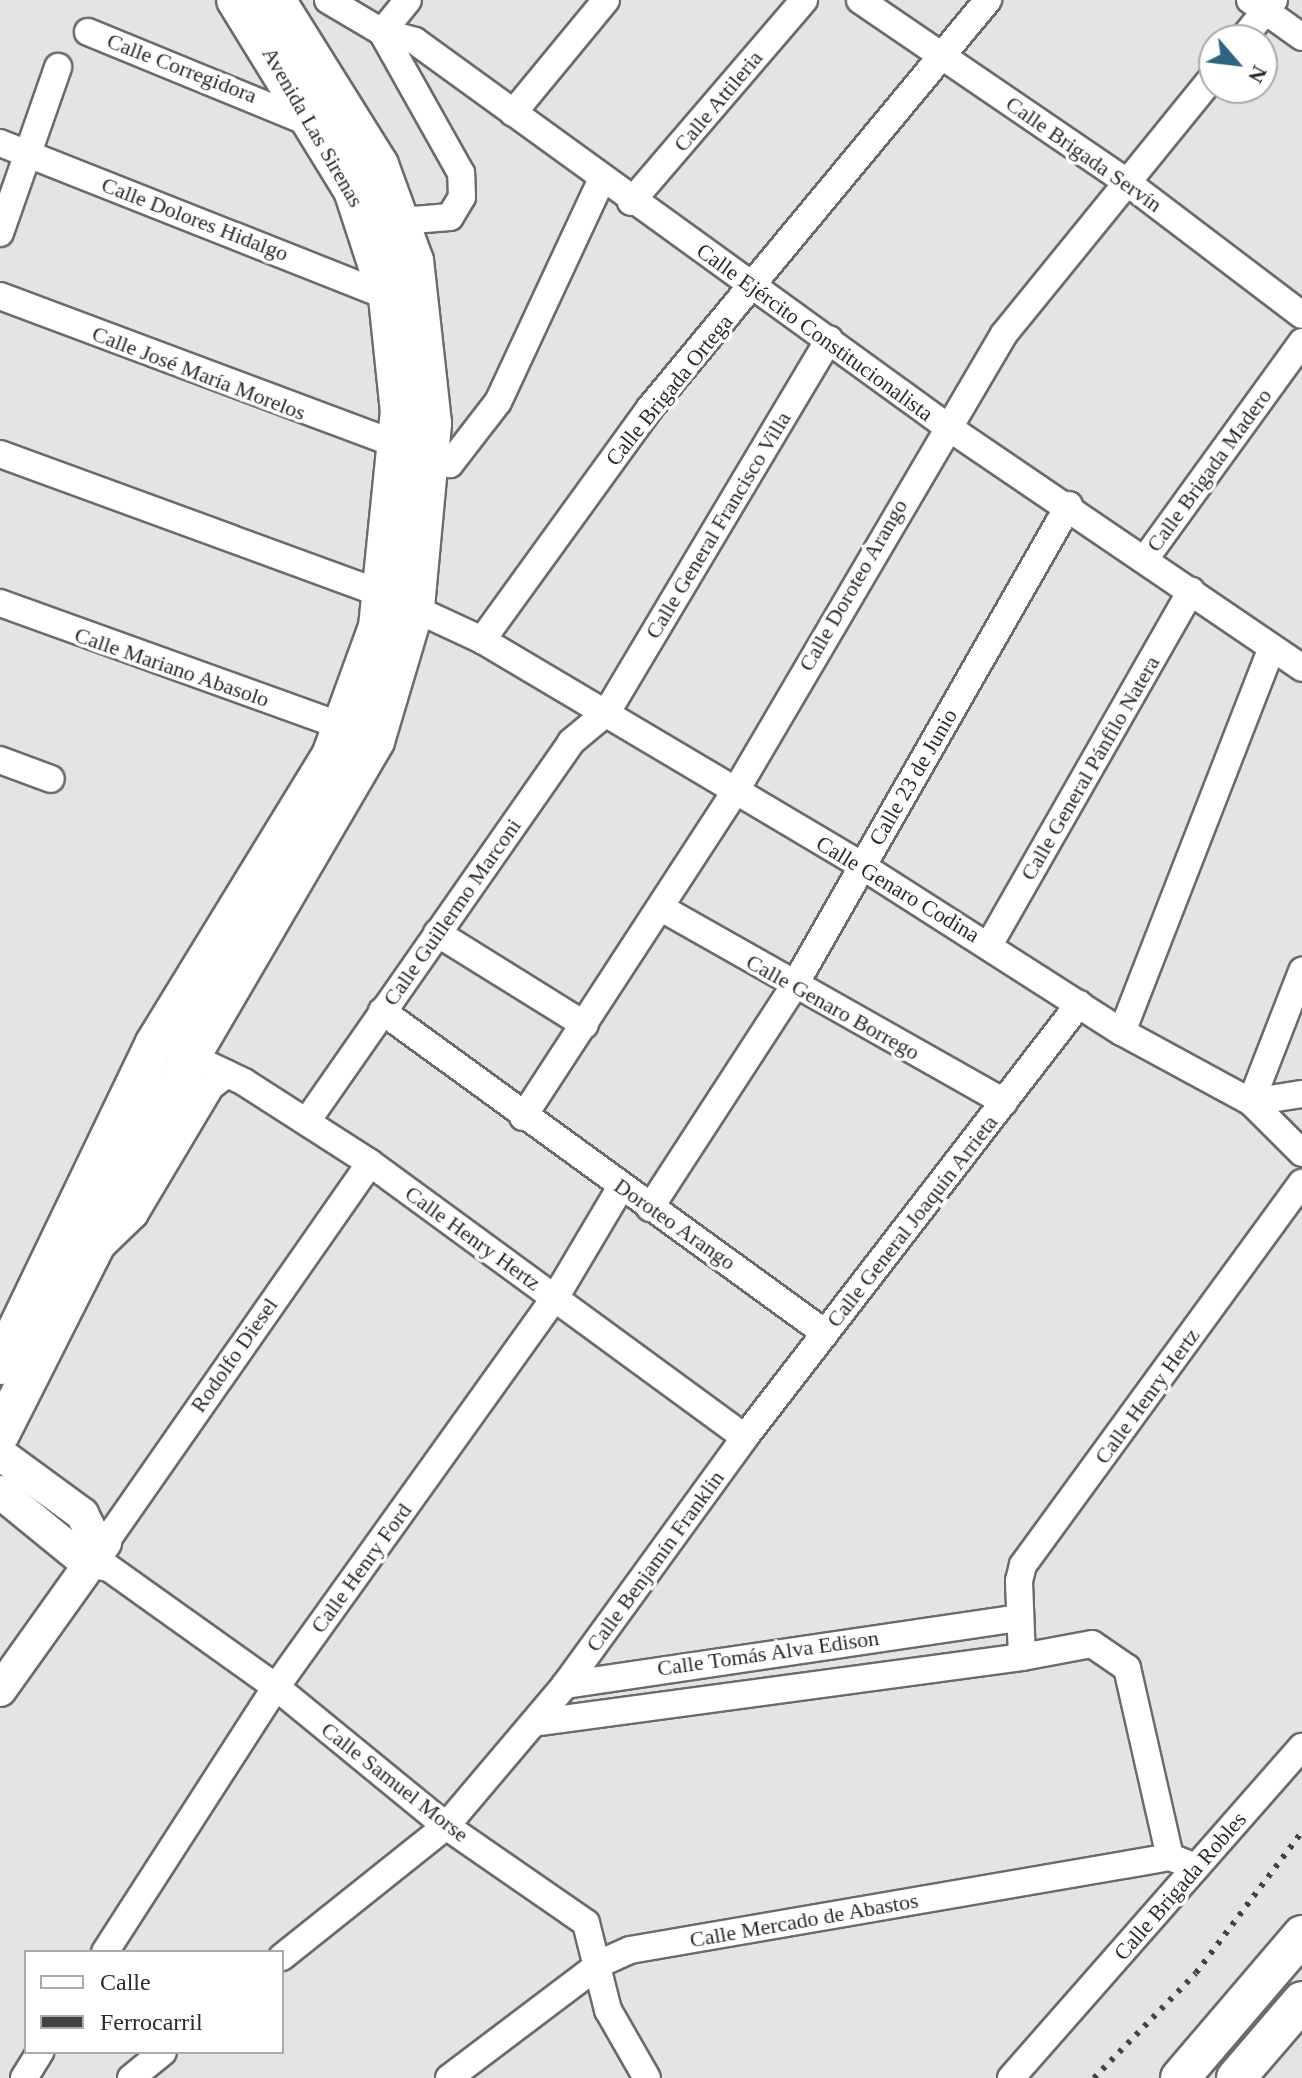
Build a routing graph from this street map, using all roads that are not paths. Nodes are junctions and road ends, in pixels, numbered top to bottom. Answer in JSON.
{"nodes":[{"id":1,"x":236,"y":0,"type":"edge"},
{"id":2,"x":276,"y":0,"type":"edge"},
{"id":3,"x":328,"y":0,"type":"edge"},
{"id":4,"x":408,"y":0,"type":"edge"},
{"id":5,"x":606,"y":0,"type":"edge"},
{"id":6,"x":804,"y":0,"type":"edge"},
{"id":7,"x":860,"y":0,"type":"edge"},
{"id":8,"x":988,"y":0,"type":"edge"},
{"id":9,"x":1263,"y":4,"type":"edge"},
{"id":10,"x":1251,"y":24,"type":"edge"},
{"id":11,"x":88,"y":32,"type":"dead end"},
{"id":12,"x":382,"y":32,"type":"junction"},
{"id":13,"x":1302,"y":37,"type":"edge"},
{"id":14,"x":941,"y":53,"type":"junction"},
{"id":15,"x":58,"y":67,"type":"dead end"},
{"id":16,"x":1198,"y":96,"type":"edge"},
{"id":17,"x":513,"y":113,"type":"junction"},
{"id":18,"x":319,"y":128,"type":"junction"},
{"id":19,"x":0,"y":143,"type":"edge"},
{"id":20,"x":26,"y":153,"type":"junction"},
{"id":21,"x":601,"y":181,"type":"junction"},
{"id":22,"x":1128,"y":183,"type":"junction"},
{"id":23,"x":631,"y":202,"type":"junction"},
{"id":24,"x":401,"y":221,"type":"junction"},
{"id":25,"x":0,"y":233,"type":"edge"},
{"id":26,"x":753,"y":286,"type":"junction"},
{"id":27,"x":0,"y":296,"type":"edge"},
{"id":28,"x":388,"y":297,"type":"junction"},
{"id":29,"x":1302,"y":315,"type":"edge"},
{"id":30,"x":829,"y":339,"type":"junction"},
{"id":31,"x":1302,"y":342,"type":"edge"},
{"id":32,"x":945,"y":425,"type":"junction"},
{"id":33,"x":0,"y":454,"type":"edge"},
{"id":34,"x":414,"y":456,"type":"junction"},
{"id":35,"x":1069,"y":505,"type":"junction"},
{"id":36,"x":1145,"y":559,"type":"junction"},
{"id":37,"x":1191,"y":591,"type":"junction"},
{"id":38,"x":399,"y":601,"type":"junction"},
{"id":39,"x":0,"y":603,"type":"edge"},
{"id":40,"x":482,"y":640,"type":"junction"},
{"id":41,"x":1272,"y":648,"type":"junction"},
{"id":42,"x":1302,"y":668,"type":"edge"},
{"id":43,"x":607,"y":712,"type":"junction"},
{"id":44,"x":345,"y":727,"type":"junction"},
{"id":45,"x":0,"y":760,"type":"edge"},
{"id":46,"x":51,"y":779,"type":"dead end"},
{"id":47,"x":735,"y":792,"type":"junction"},
{"id":48,"x":862,"y":866,"type":"junction"},
{"id":49,"x":663,"y":909,"type":"junction"},
{"id":50,"x":437,"y":933,"type":"junction"},
{"id":51,"x":989,"y":945,"type":"junction"},
{"id":52,"x":1302,"y":971,"type":"edge"},
{"id":53,"x":794,"y":986,"type":"junction"},
{"id":54,"x":1079,"y":1004,"type":"junction"},
{"id":55,"x":382,"y":1011,"type":"junction"},
{"id":56,"x":585,"y":1025,"type":"junction"},
{"id":57,"x":1122,"y":1032,"type":"junction"},
{"id":58,"x":155,"y":1043,"type":"junction"},
{"id":59,"x":191,"y":1056,"type":"junction"},
{"id":60,"x":227,"y":1074,"type":"junction"},
{"id":61,"x":1302,"y":1094,"type":"edge"},
{"id":62,"x":1004,"y":1102,"type":"junction"},
{"id":63,"x":1251,"y":1102,"type":"junction"},
{"id":64,"x":523,"y":1117,"type":"junction"},
{"id":65,"x":307,"y":1121,"type":"junction"},
{"id":66,"x":1302,"y":1153,"type":"edge"},
{"id":67,"x":370,"y":1163,"type":"junction"},
{"id":68,"x":1302,"y":1183,"type":"edge"},
{"id":69,"x":621,"y":1187,"type":"junction"},
{"id":70,"x":650,"y":1208,"type":"junction"},
{"id":71,"x":90,"y":1256,"type":"junction"},
{"id":72,"x":555,"y":1298,"type":"junction"},
{"id":73,"x":825,"y":1333,"type":"junction"},
{"id":74,"x":0,"y":1365,"type":"edge"},
{"id":75,"x":0,"y":1434,"type":"edge"},
{"id":76,"x":745,"y":1437,"type":"junction"},
{"id":77,"x":0,"y":1454,"type":"edge"},
{"id":78,"x":0,"y":1479,"type":"edge"},
{"id":79,"x":0,"y":1492,"type":"edge"},
{"id":80,"x":0,"y":1518,"type":"edge"},
{"id":81,"x":91,"y":1550,"type":"junction"},
{"id":82,"x":1016,"y":1618,"type":"junction"},
{"id":83,"x":1022,"y":1657,"type":"junction"},
{"id":84,"x":565,"y":1685,"type":"junction"},
{"id":85,"x":276,"y":1687,"type":"junction"},
{"id":86,"x":0,"y":1690,"type":"edge"},
{"id":87,"x":541,"y":1722,"type":"junction"},
{"id":88,"x":1302,"y":1747,"type":"edge"},
{"id":89,"x":446,"y":1826,"type":"junction"},
{"id":90,"x":1170,"y":1857,"type":"junction"},
{"id":91,"x":1196,"y":1867,"type":"junction"},
{"id":92,"x":1298,"y":1949,"type":"edge"},
{"id":93,"x":106,"y":1950,"type":"edge"},
{"id":94,"x":284,"y":1955,"type":"edge"},
{"id":95,"x":601,"y":1963,"type":"junction"},
{"id":96,"x":1241,"y":2001,"type":"junction"},
{"id":97,"x":1302,"y":2001,"type":"edge"},
{"id":98,"x":39,"y":2054,"type":"edge"},
{"id":99,"x":161,"y":2054,"type":"edge"},
{"id":100,"x":24,"y":2078,"type":"edge"},
{"id":101,"x":131,"y":2078,"type":"edge"},
{"id":102,"x":449,"y":2078,"type":"edge"},
{"id":103,"x":647,"y":2078,"type":"edge"},
{"id":104,"x":1011,"y":2078,"type":"edge"},
{"id":105,"x":1152,"y":2078,"type":"edge"},
{"id":106,"x":1180,"y":2078,"type":"edge"},
{"id":107,"x":1236,"y":2078,"type":"edge"}],
"edges":[{"from":1,"to":18,"type":"main road","name":"Avenida Las Sirenas"},
{"from":2,"to":24,"type":"main road","name":"Avenida Las Sirenas"},
{"from":3,"to":12,"type":"street","name":"Calle Ejército Constitucionalista"},
{"from":4,"to":12,"type":"street"},
{"from":5,"to":17,"type":"street"},
{"from":6,"to":23,"type":"street","name":"Calle Attileria"},
{"from":7,"to":14,"type":"street","name":"Calle Brigada Servín"},
{"from":8,"to":14,"type":"street","name":"Calle Brigada Ortega"},
{"from":9,"to":10,"type":"street"},
{"from":9,"to":13,"type":"street"},
{"from":11,"to":18,"type":"street","name":"Calle Corregidora"},
{"from":12,"to":17,"type":"street","name":"Calle Ejército Constitucionalista"},
{"from":12,"to":24,"type":"street"},
{"from":14,"to":22,"type":"street","name":"Calle Brigada Servín"},
{"from":14,"to":26,"type":"street","name":"Calle Brigada Ortega"},
{"from":15,"to":20,"type":"street"},
{"from":16,"to":22,"type":"street","name":"Calle Doroteo Arango"},
{"from":17,"to":21,"type":"street","name":"Calle Ejército Constitucionalista"},
{"from":18,"to":28,"type":"main road","name":"Avenida Las Sirenas"},
{"from":19,"to":20,"type":"street","name":"Calle Dolores Hidalgo"},
{"from":20,"to":25,"type":"street"},
{"from":20,"to":28,"type":"street","name":"Calle Dolores Hidalgo"},
{"from":21,"to":23,"type":"street","name":"Calle Ejército Constitucionalista"},
{"from":21,"to":34,"type":"street"},
{"from":22,"to":29,"type":"street","name":"Calle Brigada Servín"},
{"from":22,"to":32,"type":"street","name":"Calle Doroteo Arango"},
{"from":23,"to":26,"type":"street","name":"Calle Ejército Constitucionalista"},
{"from":24,"to":34,"type":"main road","name":"Avenida Las Sirenas"},
{"from":26,"to":30,"type":"street","name":"Calle Ejército Constitucionalista"},
{"from":26,"to":40,"type":"street","name":"Calle Brigada Ortega"},
{"from":27,"to":34,"type":"street","name":"Calle José María Morelos"},
{"from":28,"to":34,"type":"main road","name":"Avenida Las Sirenas"},
{"from":30,"to":32,"type":"street","name":"Calle Ejército Constitucionalista"},
{"from":30,"to":43,"type":"street","name":"Calle General Francisco Villa"},
{"from":31,"to":36,"type":"street","name":"Calle Brigada Madero"},
{"from":32,"to":35,"type":"street","name":"Calle Ejército Constitucionalista"},
{"from":32,"to":47,"type":"street","name":"Calle Doroteo Arango"},
{"from":33,"to":38,"type":"street","name":"Calle Genaro Codina"},
{"from":34,"to":38,"type":"main road"},
{"from":35,"to":36,"type":"street","name":"Calle Ejército Constitucionalista"},
{"from":35,"to":48,"type":"street","name":"Calle 23 de Junio"},
{"from":36,"to":37,"type":"street","name":"Calle Ejército Constitucionalista"},
{"from":37,"to":41,"type":"street","name":"Calle Ejército Constitucionalista"},
{"from":37,"to":51,"type":"street","name":"Calle General Pánfilo Natera"},
{"from":38,"to":40,"type":"street","name":"Calle Genaro Codina"},
{"from":38,"to":44,"type":"main road"},
{"from":38,"to":59,"type":"main road"},
{"from":39,"to":44,"type":"street","name":"Calle Mariano Abasolo"},
{"from":40,"to":43,"type":"street","name":"Calle Genaro Codina"},
{"from":41,"to":42,"type":"street","name":"Calle Ejército Constitucionalista"},
{"from":41,"to":57,"type":"street"},
{"from":43,"to":47,"type":"street","name":"Calle Genaro Codina"},
{"from":43,"to":50,"type":"street","name":"Calle Guillermo Marconi"},
{"from":44,"to":58,"type":"main road"},
{"from":45,"to":46,"type":"street"},
{"from":47,"to":48,"type":"street","name":"Calle Genaro Codina"},
{"from":47,"to":49,"type":"street","name":"Calle Doroteo Arango"},
{"from":48,"to":51,"type":"street","name":"Calle Genaro Codina"},
{"from":48,"to":53,"type":"street","name":"Calle 23 de Junio"},
{"from":49,"to":53,"type":"street","name":"Calle Genaro Borrego"},
{"from":49,"to":56,"type":"street","name":"Calle Doroteo Arango"},
{"from":50,"to":55,"type":"street","name":"Calle Guillermo Marconi"},
{"from":50,"to":56,"type":"street"},
{"from":51,"to":54,"type":"street","name":"Calle Genaro Codina"},
{"from":52,"to":63,"type":"street"},
{"from":53,"to":62,"type":"street","name":"Calle Genaro Borrego"},
{"from":53,"to":70,"type":"street","name":"Calle 23 de Junio"},
{"from":54,"to":57,"type":"street","name":"Calle Genaro Codina"},
{"from":54,"to":62,"type":"street","name":"Calle General Joaquín Arrieta"},
{"from":55,"to":64,"type":"street","name":"Doroteo Arango"},
{"from":55,"to":65,"type":"street","name":"Calle Guillermo Marconi"},
{"from":56,"to":64,"type":"street","name":"Calle Doroteo Arango"},
{"from":57,"to":63,"type":"street","name":"Calle Genaro Codina"},
{"from":58,"to":59,"type":"street","name":"Calle Henry Hertz"},
{"from":58,"to":74,"type":"main road"},
{"from":59,"to":60,"type":"street","name":"Calle Henry Hertz"},
{"from":59,"to":71,"type":"main road"},
{"from":60,"to":65,"type":"street","name":"Calle Henry Hertz"},
{"from":60,"to":71,"type":"street"},
{"from":61,"to":63,"type":"street"},
{"from":62,"to":73,"type":"street","name":"Calle General Joaquín Arrieta"},
{"from":63,"to":66,"type":"street","name":"Calle Genaro Codina"},
{"from":64,"to":69,"type":"street","name":"Doroteo Arango"},
{"from":65,"to":67,"type":"street","name":"Calle Henry Hertz"},
{"from":67,"to":72,"type":"street","name":"Calle Henry Hertz"},
{"from":67,"to":81,"type":"street","name":"Rodolfo Diesel"},
{"from":68,"to":82,"type":"street","name":"Calle Henry Hertz"},
{"from":69,"to":70,"type":"street","name":"Doroteo Arango"},
{"from":69,"to":72,"type":"street","name":"Calle Henry Ford"},
{"from":70,"to":73,"type":"street","name":"Doroteo Arango"},
{"from":71,"to":75,"type":"main road"},
{"from":72,"to":76,"type":"street","name":"Calle Henry Hertz"},
{"from":72,"to":85,"type":"street","name":"Calle Henry Ford"},
{"from":73,"to":76,"type":"street","name":"Calle General Joaquín Arrieta"},
{"from":76,"to":84,"type":"street","name":"Calle Benjamín Franklin"},
{"from":77,"to":81,"type":"street"},
{"from":78,"to":81,"type":"street","name":"Calle Samuel Morse"},
{"from":79,"to":81,"type":"street","name":"Calle Samuel Morse"},
{"from":80,"to":81,"type":"street"},
{"from":81,"to":85,"type":"street","name":"Calle Samuel Morse"},
{"from":81,"to":86,"type":"street"},
{"from":82,"to":83,"type":"street","name":"Calle Henry Hertz"},
{"from":82,"to":84,"type":"street","name":"Calle Tomás Alva Edison"},
{"from":83,"to":87,"type":"street","name":"Calle Tomás Alva Edison"},
{"from":83,"to":90,"type":"street","name":"Calle Tomás Alva Edison"},
{"from":84,"to":87,"type":"street"},
{"from":85,"to":89,"type":"street","name":"Calle Samuel Morse"},
{"from":85,"to":93,"type":"street","name":"Calle Henry Ford"},
{"from":87,"to":89,"type":"street"},
{"from":88,"to":91,"type":"street","name":"Calle Brigada Robles"},
{"from":89,"to":94,"type":"street"},
{"from":89,"to":95,"type":"street","name":"Calle Samuel Morse"},
{"from":90,"to":91,"type":"street"},
{"from":90,"to":95,"type":"street","name":"Calle Mercado de Abastos"},
{"from":91,"to":104,"type":"street","name":"Calle Brigada Robles"},
{"from":92,"to":96,"type":"main road"},
{"from":95,"to":102,"type":"street","name":"Calle Mercado de Abastos"},
{"from":95,"to":103,"type":"street","name":"Calle Samuel Morse"},
{"from":96,"to":105,"type":"main road"},
{"from":96,"to":106,"type":"main road"},
{"from":97,"to":107,"type":"main road"},
{"from":98,"to":100,"type":"street"},
{"from":99,"to":101,"type":"street"}]}
